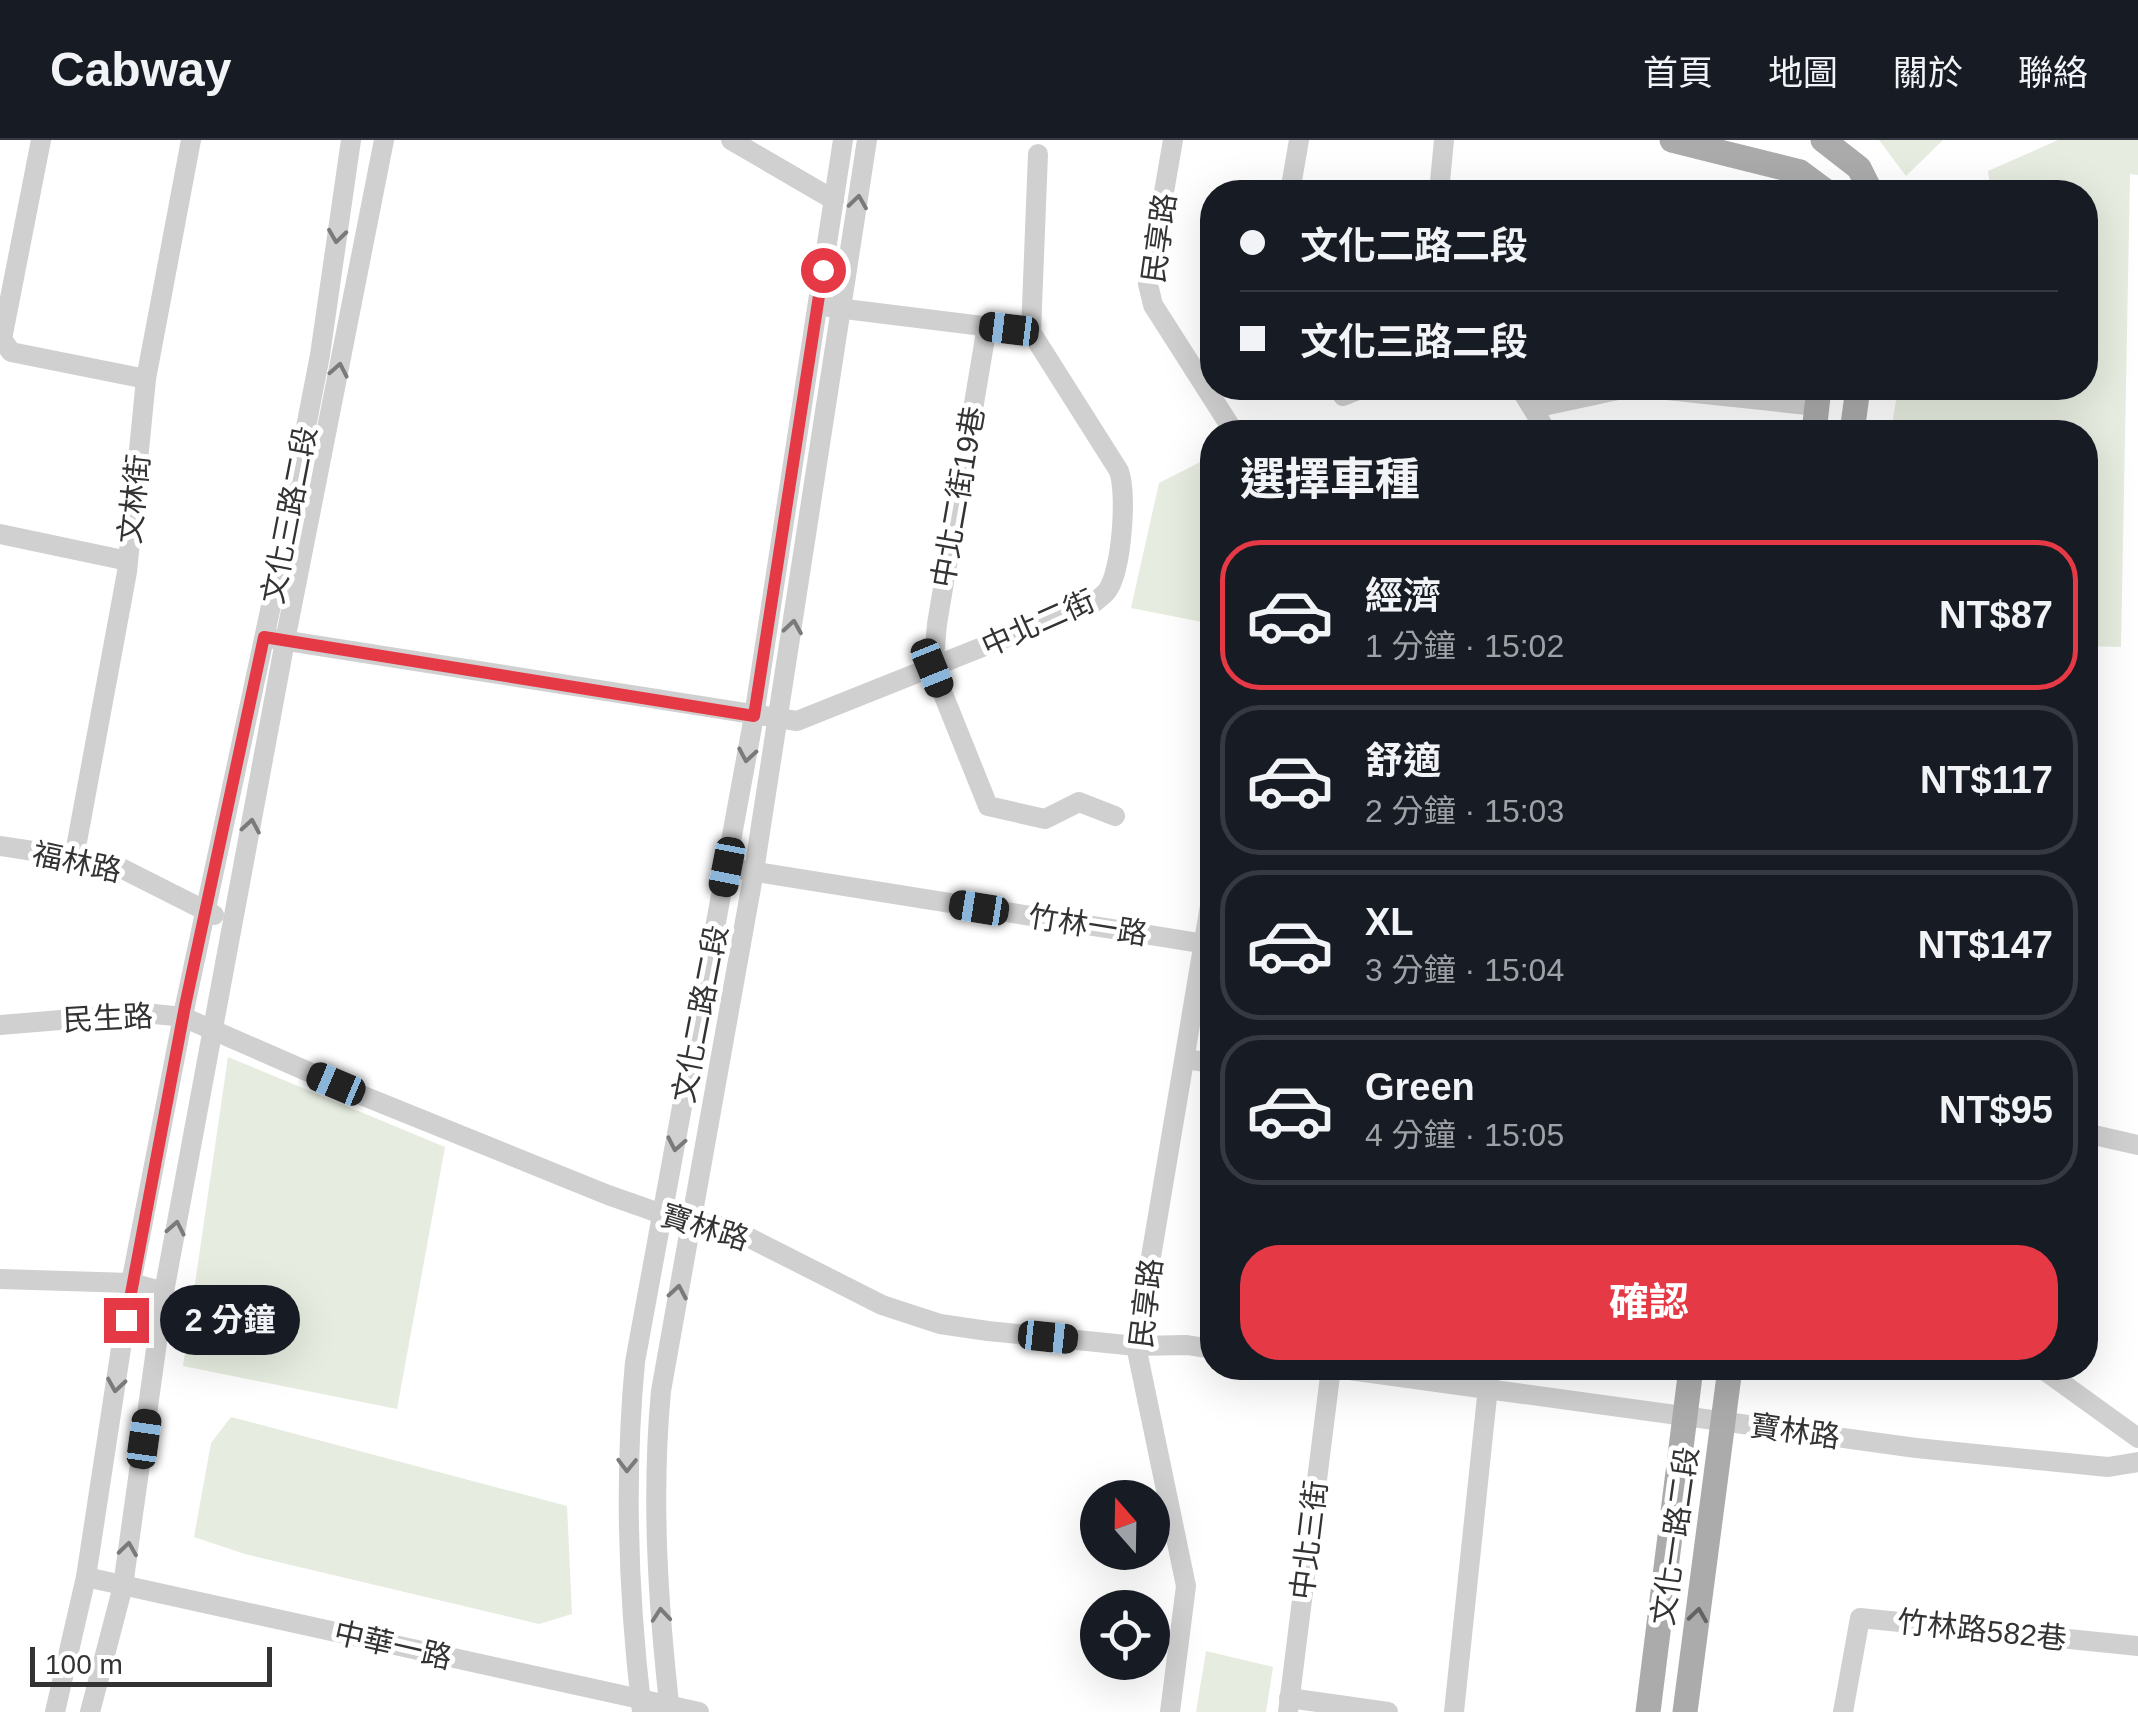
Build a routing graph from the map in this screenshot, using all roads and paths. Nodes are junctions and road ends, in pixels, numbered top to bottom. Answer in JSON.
{"nodes":[{"id":1,"x":41,"y":140,"type":"edge"},
{"id":2,"x":190,"y":140,"type":"edge"},
{"id":3,"x":351,"y":140,"type":"edge"},
{"id":4,"x":384,"y":140,"type":"edge"},
{"id":5,"x":731,"y":140,"type":"edge"},
{"id":6,"x":843,"y":140,"type":"edge"},
{"id":7,"x":867,"y":140,"type":"edge"},
{"id":8,"x":1174,"y":140,"type":"edge"},
{"id":9,"x":1299,"y":140,"type":"edge"},
{"id":10,"x":1444,"y":140,"type":"edge"},
{"id":11,"x":1672,"y":140,"type":"edge"},
{"id":12,"x":1823,"y":140,"type":"edge"},
{"id":13,"x":1038,"y":154,"type":"dead end"},
{"id":14,"x":1292,"y":180,"type":"edge"},
{"id":15,"x":1440,"y":180,"type":"edge"},
{"id":16,"x":1811,"y":180,"type":"edge"},
{"id":17,"x":1866,"y":180,"type":"edge"},
{"id":18,"x":834,"y":200,"type":"junction"},
{"id":19,"x":818,"y":306,"type":"junction"},
{"id":20,"x":842,"y":309,"type":"junction"},
{"id":21,"x":987,"y":326,"type":"junction"},
{"id":22,"x":1030,"y":332,"type":"junction"},
{"id":23,"x":146,"y":379,"type":"junction"},
{"id":24,"x":1200,"y":379,"type":"edge"},
{"id":25,"x":1528,"y":400,"type":"edge"},
{"id":26,"x":1571,"y":400,"type":"edge"},
{"id":27,"x":1534,"y":408,"type":"junction"},
{"id":28,"x":1541,"y":420,"type":"edge"},
{"id":29,"x":0,"y":534,"type":"edge"},
{"id":30,"x":128,"y":561,"type":"junction"},
{"id":31,"x":275,"y":639,"type":"junction"},
{"id":32,"x":932,"y":668,"type":"junction"},
{"id":33,"x":754,"y":716,"type":"junction"},
{"id":34,"x":778,"y":720,"type":"junction"},
{"id":35,"x":1115,"y":816,"type":"dead end"},
{"id":36,"x":0,"y":846,"type":"edge"},
{"id":37,"x":74,"y":858,"type":"junction"},
{"id":38,"x":727,"y":867,"type":"junction"},
{"id":39,"x":754,"y":871,"type":"junction"},
{"id":40,"x":206,"y":912,"type":"junction"},
{"id":41,"x":234,"y":922,"type":"junction"},
{"id":42,"x":1200,"y":944,"type":"edge"},
{"id":43,"x":1200,"y":986,"type":"edge"},
{"id":44,"x":183,"y":1017,"type":"junction"},
{"id":45,"x":0,"y":1025,"type":"edge"},
{"id":46,"x":213,"y":1032,"type":"junction"},
{"id":47,"x":1186,"y":1059,"type":"junction"},
{"id":48,"x":1200,"y":1061,"type":"edge"},
{"id":49,"x":2098,"y":1136,"type":"edge"},
{"id":50,"x":2138,"y":1146,"type":"edge"},
{"id":51,"x":662,"y":1214,"type":"junction"},
{"id":52,"x":690,"y":1221,"type":"junction"},
{"id":53,"x":0,"y":1280,"type":"edge"},
{"id":54,"x":131,"y":1283,"type":"junction"},
{"id":55,"x":164,"y":1292,"type":"junction"},
{"id":56,"x":1136,"y":1346,"type":"junction"},
{"id":57,"x":1200,"y":1347,"type":"edge"},
{"id":58,"x":1331,"y":1380,"type":"edge"},
{"id":59,"x":1488,"y":1380,"type":"edge"},
{"id":60,"x":1498,"y":1380,"type":"edge"},
{"id":61,"x":1690,"y":1380,"type":"edge"},
{"id":62,"x":1728,"y":1380,"type":"edge"},
{"id":63,"x":2057,"y":1380,"type":"edge"},
{"id":64,"x":1684,"y":1416,"type":"junction"},
{"id":65,"x":1723,"y":1420,"type":"junction"},
{"id":66,"x":2138,"y":1438,"type":"edge"},
{"id":67,"x":2138,"y":1462,"type":"edge"},
{"id":68,"x":86,"y":1577,"type":"junction"},
{"id":69,"x":123,"y":1586,"type":"junction"},
{"id":70,"x":2138,"y":1646,"type":"edge"},
{"id":71,"x":1289,"y":1705,"type":"edge"},
{"id":72,"x":641,"y":1707,"type":"edge"},
{"id":73,"x":670,"y":1708,"type":"edge"},
{"id":74,"x":55,"y":1712,"type":"edge"},
{"id":75,"x":90,"y":1712,"type":"edge"},
{"id":76,"x":699,"y":1712,"type":"edge"},
{"id":77,"x":1170,"y":1712,"type":"edge"},
{"id":78,"x":1388,"y":1712,"type":"edge"},
{"id":79,"x":1454,"y":1712,"type":"edge"},
{"id":80,"x":1648,"y":1712,"type":"edge"},
{"id":81,"x":1685,"y":1712,"type":"edge"},
{"id":82,"x":1843,"y":1712,"type":"edge"}],
"edges":[{"from":1,"to":23,"type":"street"},
{"from":2,"to":23,"type":"street","name":"文林街"},
{"from":3,"to":31,"type":"street","name":"文化三路二段","one_way":true},
{"from":31,"to":4,"type":"street","name":"文化三路二段","one_way":true},
{"from":5,"to":18,"type":"street"},
{"from":6,"to":18,"type":"street","name":"文化二路二段"},
{"from":20,"to":7,"type":"street","name":"文化二路二段","one_way":true},
{"from":8,"to":24,"type":"street","name":"民享路"},
{"from":9,"to":14,"type":"street"},
{"from":10,"to":15,"type":"street"},
{"from":11,"to":16,"type":"main road"},
{"from":12,"to":17,"type":"main road"},
{"from":13,"to":22,"type":"street"},
{"from":18,"to":19,"type":"street","name":"文化二路二段"},
{"from":19,"to":20,"type":"street"},
{"from":19,"to":33,"type":"street","name":"文化二路二段"},
{"from":20,"to":21,"type":"street"},
{"from":34,"to":20,"type":"street","name":"文化二路二段","one_way":true},
{"from":21,"to":22,"type":"street"},
{"from":21,"to":32,"type":"street","name":"中北二街19巷"},
{"from":22,"to":32,"type":"street","name":"中北二街"},
{"from":23,"to":30,"type":"street","name":"文林街"},
{"from":25,"to":27,"type":"street"},
{"from":26,"to":27,"type":"street"},
{"from":27,"to":28,"type":"street"},
{"from":29,"to":30,"type":"street"},
{"from":30,"to":37,"type":"street","name":"文林街"},
{"from":31,"to":33,"type":"street"},
{"from":31,"to":40,"type":"street","name":"文化三路二段"},
{"from":41,"to":31,"type":"street","name":"文化三路二段","one_way":true},
{"from":32,"to":34,"type":"street","name":"中北二街"},
{"from":32,"to":35,"type":"street"},
{"from":33,"to":34,"type":"street"},
{"from":33,"to":38,"type":"street","name":"文化二路二段","one_way":true},
{"from":34,"to":39,"type":"street","name":"文化二路二段"},
{"from":36,"to":37,"type":"street","name":"福林路"},
{"from":37,"to":40,"type":"street","name":"福林路"},
{"from":38,"to":39,"type":"street","name":"竹林一路"},
{"from":38,"to":51,"type":"street","name":"文化二路二段","one_way":true},
{"from":39,"to":42,"type":"street","name":"竹林一路"},
{"from":39,"to":52,"type":"street","name":"文化二路二段"},
{"from":40,"to":41,"type":"street","name":"福林路"},
{"from":40,"to":44,"type":"street","name":"文化三路二段"},
{"from":41,"to":46,"type":"street","name":"文化三路二段"},
{"from":43,"to":47,"type":"street","name":"民享路"},
{"from":44,"to":45,"type":"street","name":"民生路"},
{"from":44,"to":46,"type":"street","name":"民生路"},
{"from":44,"to":54,"type":"street","name":"文化三路二段"},
{"from":46,"to":51,"type":"street","name":"寶林路"},
{"from":55,"to":46,"type":"street","name":"文化三路二段","one_way":true},
{"from":47,"to":48,"type":"street"},
{"from":47,"to":56,"type":"street","name":"民享路"},
{"from":49,"to":50,"type":"street"},
{"from":51,"to":52,"type":"street","name":"寶林路"},
{"from":51,"to":72,"type":"street","name":"文化二路二段","one_way":true},
{"from":52,"to":56,"type":"street","name":"寶林路"},
{"from":73,"to":52,"type":"street","name":"文化二路二段","one_way":true},
{"from":53,"to":54,"type":"street"},
{"from":54,"to":55,"type":"street"},
{"from":54,"to":68,"type":"street","name":"文化三路二段","one_way":true},
{"from":69,"to":55,"type":"street","name":"文化三路二段","one_way":true},
{"from":56,"to":57,"type":"street","name":"寶林路"},
{"from":56,"to":77,"type":"street","name":"民享路"},
{"from":58,"to":71,"type":"street","name":"中北三街"},
{"from":59,"to":79,"type":"street"},
{"from":60,"to":64,"type":"street","name":"寶林路"},
{"from":61,"to":64,"type":"main road","name":"文化一路二段"},
{"from":62,"to":65,"type":"main road","name":"文化一路二段"},
{"from":63,"to":66,"type":"street"},
{"from":64,"to":65,"type":"street","name":"寶林路"},
{"from":64,"to":80,"type":"main road","name":"文化一路二段"},
{"from":65,"to":67,"type":"street","name":"寶林路"},
{"from":81,"to":65,"type":"main road","name":"文化一路二段","one_way":true},
{"from":68,"to":69,"type":"street","name":"中華一路"},
{"from":68,"to":74,"type":"street","name":"文化三路二段"},
{"from":69,"to":72,"type":"street","name":"中華一路"},
{"from":69,"to":75,"type":"street","name":"文化三路二段"},
{"from":70,"to":82,"type":"street","name":"竹林路582巷"},
{"from":71,"to":78,"type":"street"},
{"from":72,"to":73,"type":"street","name":"中華一路"},
{"from":73,"to":76,"type":"street","name":"中華一路"}]}
